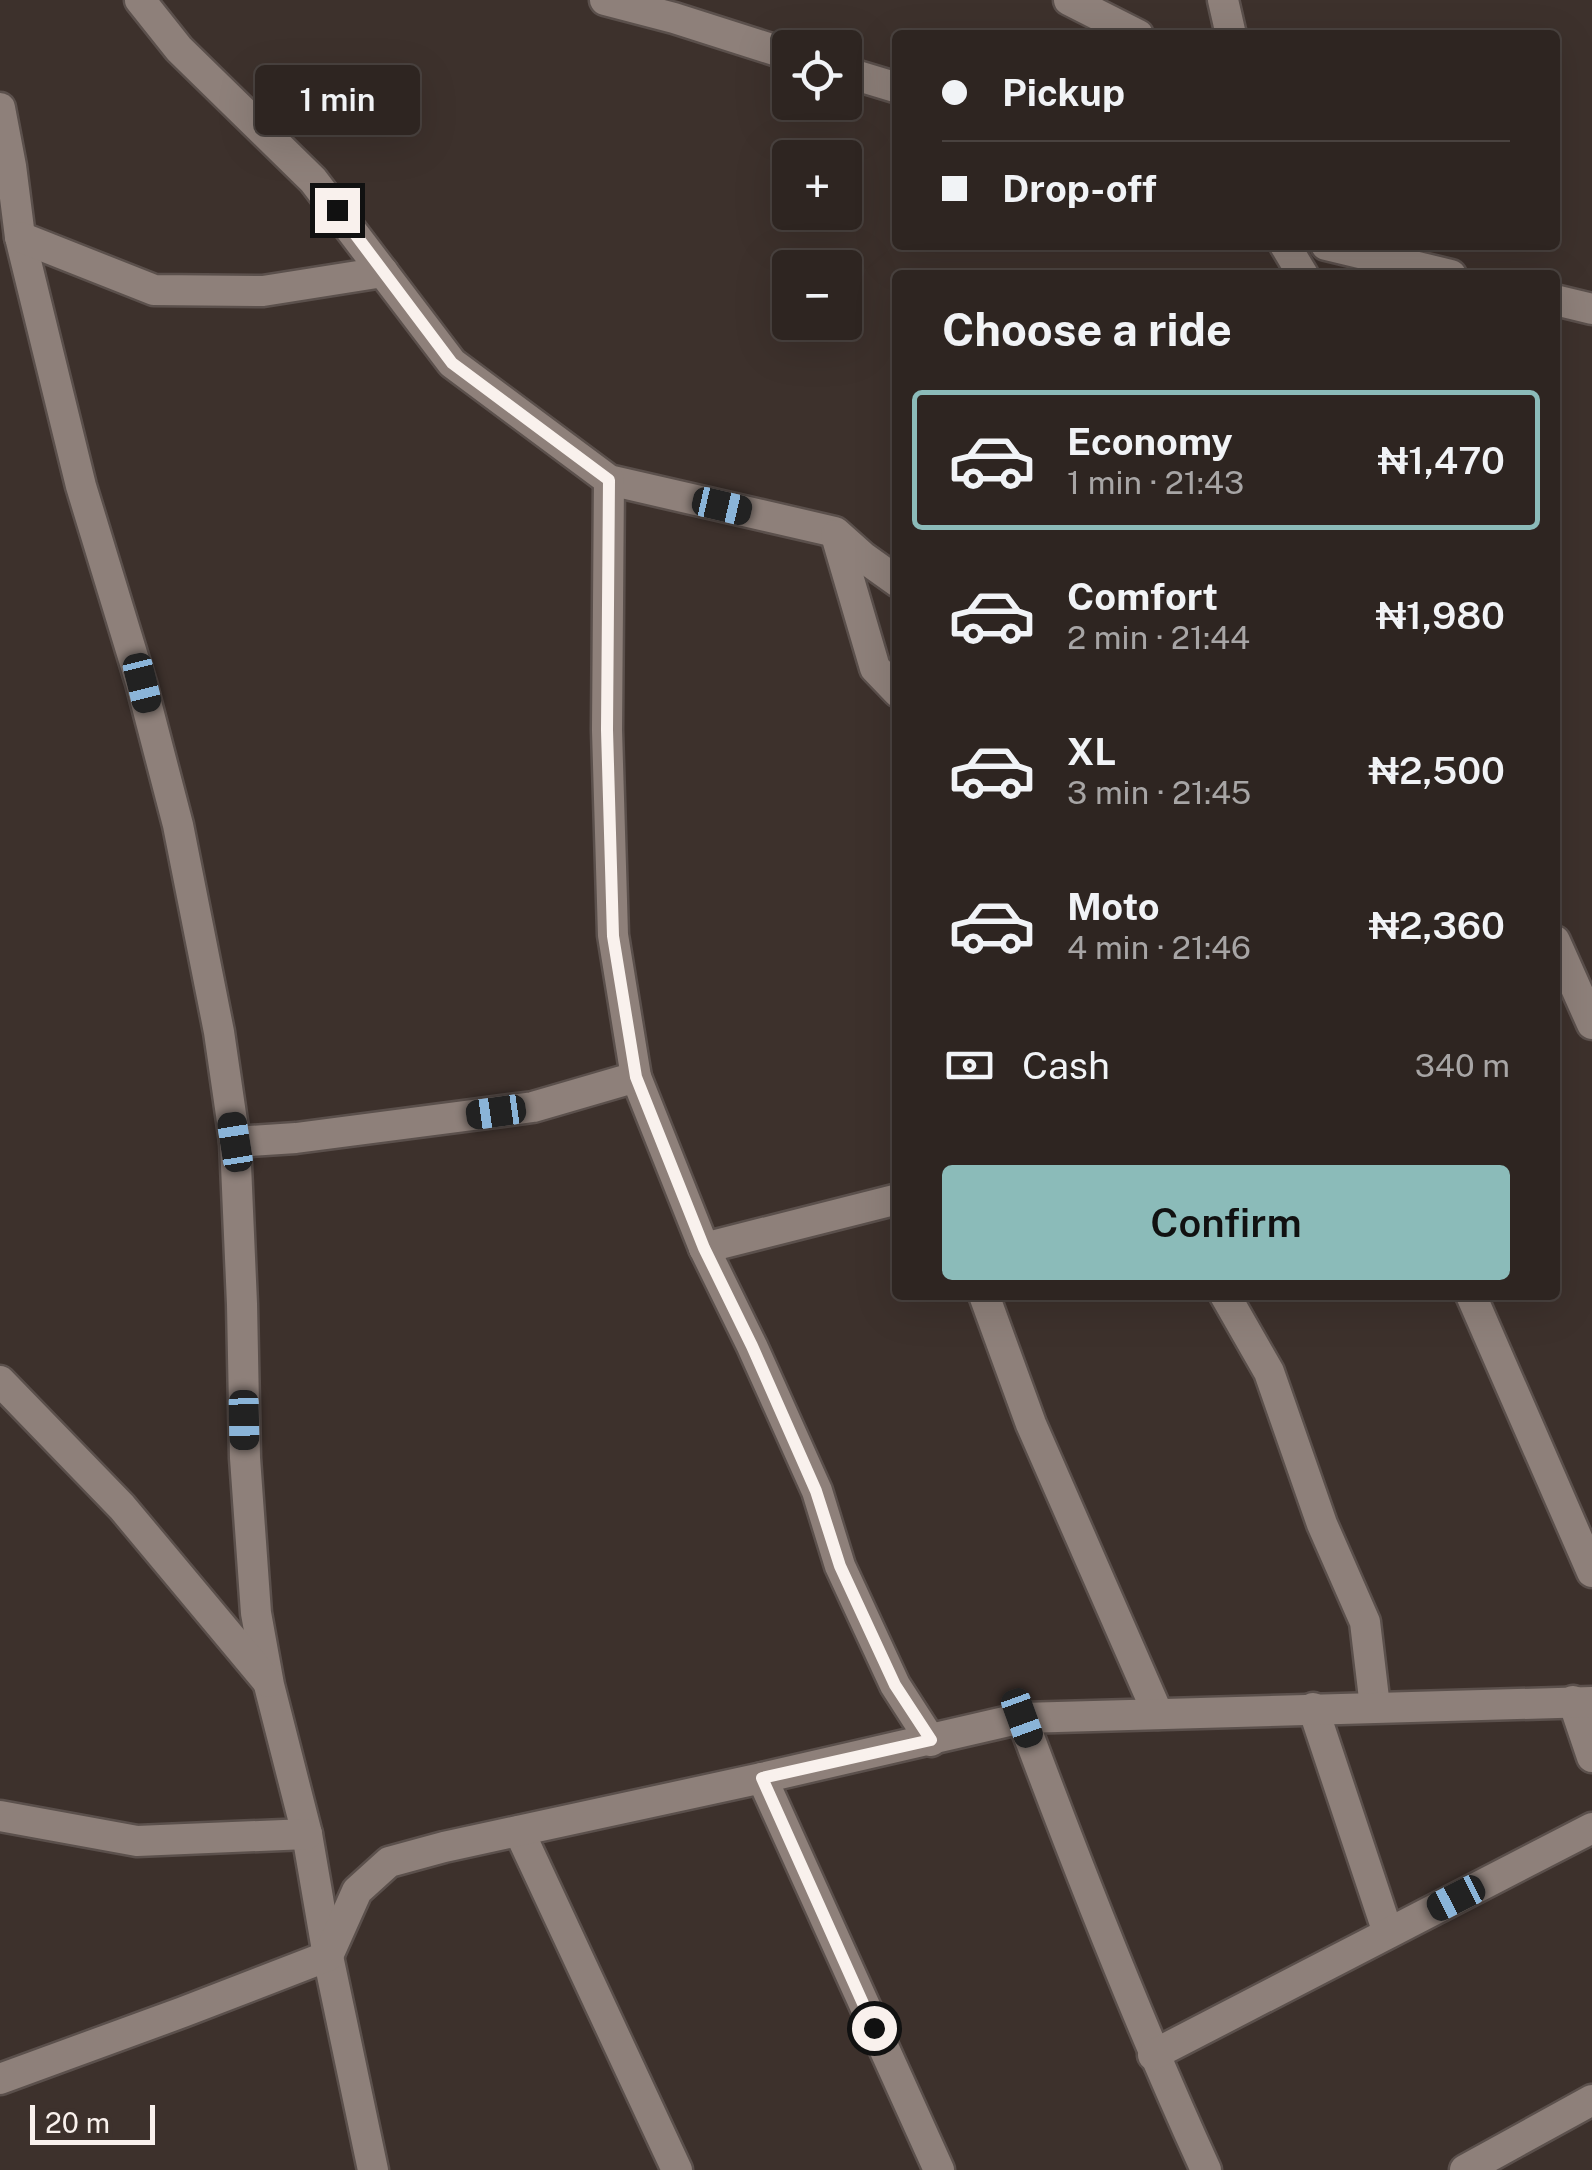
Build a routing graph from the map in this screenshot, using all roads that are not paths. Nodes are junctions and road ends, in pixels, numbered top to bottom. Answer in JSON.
{"nodes":[{"id":1,"x":140,"y":0,"type":"edge"},
{"id":2,"x":605,"y":0,"type":"edge"},
{"id":3,"x":1069,"y":0,"type":"edge"},
{"id":4,"x":1223,"y":0,"type":"edge"},
{"id":5,"x":1128,"y":30,"type":"edge"},
{"id":6,"x":1230,"y":30,"type":"edge"},
{"id":7,"x":772,"y":48,"type":"edge"},
{"id":8,"x":862,"y":77,"type":"edge"},
{"id":9,"x":892,"y":86,"type":"edge"},
{"id":10,"x":0,"y":108,"type":"edge"},
{"id":11,"x":20,"y":236,"type":"junction"},
{"id":12,"x":1347,"y":250,"type":"edge"},
{"id":13,"x":1429,"y":270,"type":"edge"},
{"id":14,"x":383,"y":272,"type":"junction"},
{"id":15,"x":1560,"y":301,"type":"edge"},
{"id":16,"x":1592,"y":309,"type":"edge"},
{"id":17,"x":609,"y":480,"type":"junction"},
{"id":18,"x":835,"y":532,"type":"junction"},
{"id":19,"x":892,"y":578,"type":"edge"},
{"id":20,"x":892,"y":686,"type":"edge"},
{"id":21,"x":1560,"y":953,"type":"edge"},
{"id":22,"x":1592,"y":1024,"type":"edge"},
{"id":23,"x":636,"y":1077,"type":"junction"},
{"id":24,"x":235,"y":1142,"type":"junction"},
{"id":25,"x":892,"y":1201,"type":"edge"},
{"id":26,"x":704,"y":1248,"type":"junction"},
{"id":27,"x":986,"y":1300,"type":"edge"},
{"id":28,"x":1227,"y":1300,"type":"edge"},
{"id":29,"x":1473,"y":1300,"type":"edge"},
{"id":30,"x":0,"y":1381,"type":"edge"},
{"id":31,"x":1589,"y":1559,"type":"edge"},
{"id":32,"x":270,"y":1685,"type":"junction"},
{"id":33,"x":1582,"y":1701,"type":"edge"},
{"id":34,"x":1375,"y":1707,"type":"junction"},
{"id":35,"x":1314,"y":1708,"type":"junction"},
{"id":36,"x":1158,"y":1714,"type":"junction"},
{"id":37,"x":1022,"y":1718,"type":"junction"},
{"id":38,"x":931,"y":1740,"type":"junction"},
{"id":39,"x":1592,"y":1756,"type":"edge"},
{"id":40,"x":762,"y":1778,"type":"junction"},
{"id":41,"x":0,"y":1816,"type":"edge"},
{"id":42,"x":1592,"y":1828,"type":"edge"},
{"id":43,"x":518,"y":1832,"type":"junction"},
{"id":44,"x":307,"y":1834,"type":"junction"},
{"id":45,"x":1388,"y":1933,"type":"junction"},
{"id":46,"x":328,"y":1956,"type":"junction"},
{"id":47,"x":1153,"y":2055,"type":"junction"},
{"id":48,"x":0,"y":2078,"type":"edge"},
{"id":49,"x":1592,"y":2100,"type":"edge"},
{"id":50,"x":373,"y":2170,"type":"edge"},
{"id":51,"x":677,"y":2170,"type":"edge"},
{"id":52,"x":939,"y":2170,"type":"edge"},
{"id":53,"x":1206,"y":2170,"type":"edge"},
{"id":54,"x":1464,"y":2170,"type":"edge"}],
"edges":[{"from":1,"to":14,"type":"street"},
{"from":2,"to":7,"type":"street"},
{"from":3,"to":5,"type":"street"},
{"from":4,"to":6,"type":"street"},
{"from":8,"to":9,"type":"street"},
{"from":10,"to":11,"type":"street"},
{"from":11,"to":14,"type":"street"},
{"from":11,"to":24,"type":"street"},
{"from":12,"to":13,"type":"street"},
{"from":14,"to":17,"type":"street"},
{"from":15,"to":16,"type":"street"},
{"from":17,"to":18,"type":"street"},
{"from":17,"to":23,"type":"street"},
{"from":18,"to":19,"type":"street"},
{"from":18,"to":20,"type":"street"},
{"from":21,"to":22,"type":"street"},
{"from":23,"to":24,"type":"street"},
{"from":23,"to":26,"type":"street"},
{"from":24,"to":32,"type":"street"},
{"from":25,"to":26,"type":"street"},
{"from":26,"to":38,"type":"street"},
{"from":27,"to":36,"type":"street"},
{"from":28,"to":34,"type":"street"},
{"from":29,"to":31,"type":"street"},
{"from":30,"to":32,"type":"street"},
{"from":32,"to":44,"type":"street"},
{"from":33,"to":34,"type":"street"},
{"from":33,"to":39,"type":"street"},
{"from":34,"to":35,"type":"street"},
{"from":35,"to":36,"type":"street"},
{"from":35,"to":45,"type":"street"},
{"from":36,"to":37,"type":"street"},
{"from":37,"to":38,"type":"street"},
{"from":37,"to":47,"type":"street"},
{"from":38,"to":40,"type":"street"},
{"from":40,"to":43,"type":"street"},
{"from":40,"to":52,"type":"street"},
{"from":41,"to":44,"type":"street"},
{"from":42,"to":45,"type":"street"},
{"from":43,"to":46,"type":"street"},
{"from":43,"to":51,"type":"street"},
{"from":44,"to":46,"type":"street"},
{"from":45,"to":47,"type":"street"},
{"from":46,"to":48,"type":"street"},
{"from":46,"to":50,"type":"street"},
{"from":47,"to":53,"type":"street"},
{"from":49,"to":54,"type":"street"}]}
